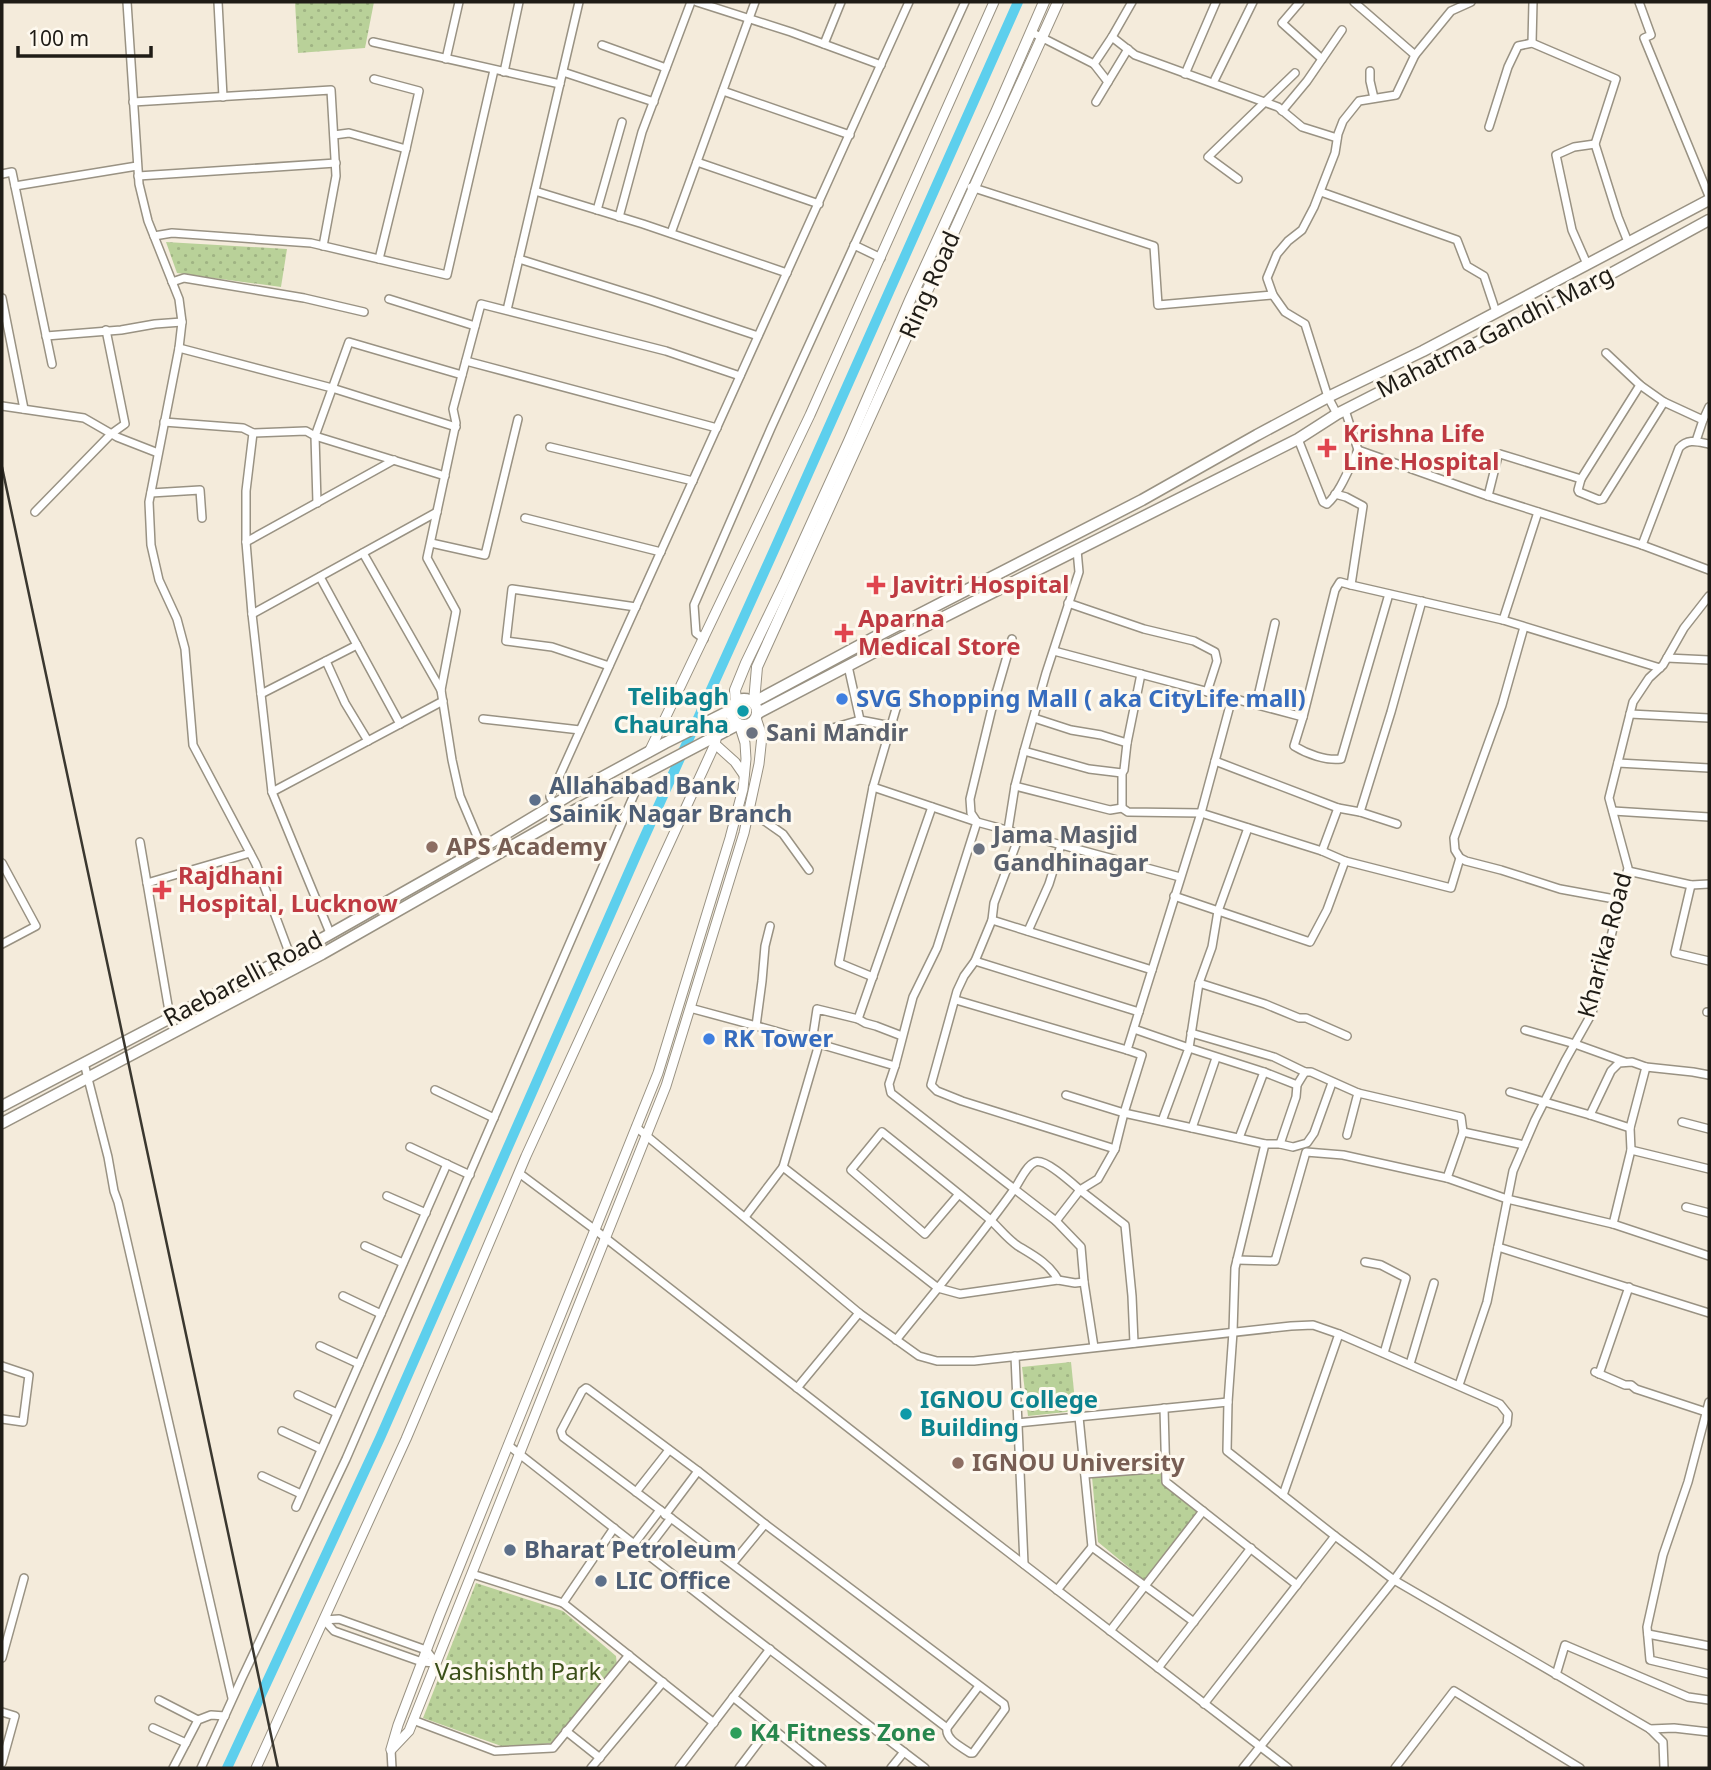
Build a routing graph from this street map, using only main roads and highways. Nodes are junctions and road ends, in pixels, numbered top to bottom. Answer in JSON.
{"nodes":[{"id":1,"x":1044,"y":2,"type":"edge"},
{"id":2,"x":1058,"y":2,"type":"edge"},
{"id":3,"x":1709,"y":198,"type":"edge"},
{"id":4,"x":1709,"y":220,"type":"edge"},
{"id":5,"x":734,"y":706,"type":"junction"},
{"id":6,"x":756,"y":711,"type":"junction"},
{"id":7,"x":738,"y":724,"type":"junction"},
{"id":8,"x":2,"y":1106,"type":"edge"},
{"id":9,"x":2,"y":1123,"type":"edge"}],
"edges":[{"from":1,"to":5,"type":"main road"},
{"from":2,"to":6,"type":"main road","name":"Ring Road"},
{"from":3,"to":6,"type":"main road"},
{"from":4,"to":6,"type":"main road","name":"Mahatma Gandhi Marg"},
{"from":5,"to":6,"type":"main road"},
{"from":5,"to":7,"type":"main road"},
{"from":5,"to":8,"type":"main road","name":"Raebarelli Road"},
{"from":6,"to":7,"type":"main road"},
{"from":7,"to":9,"type":"main road"}]}
